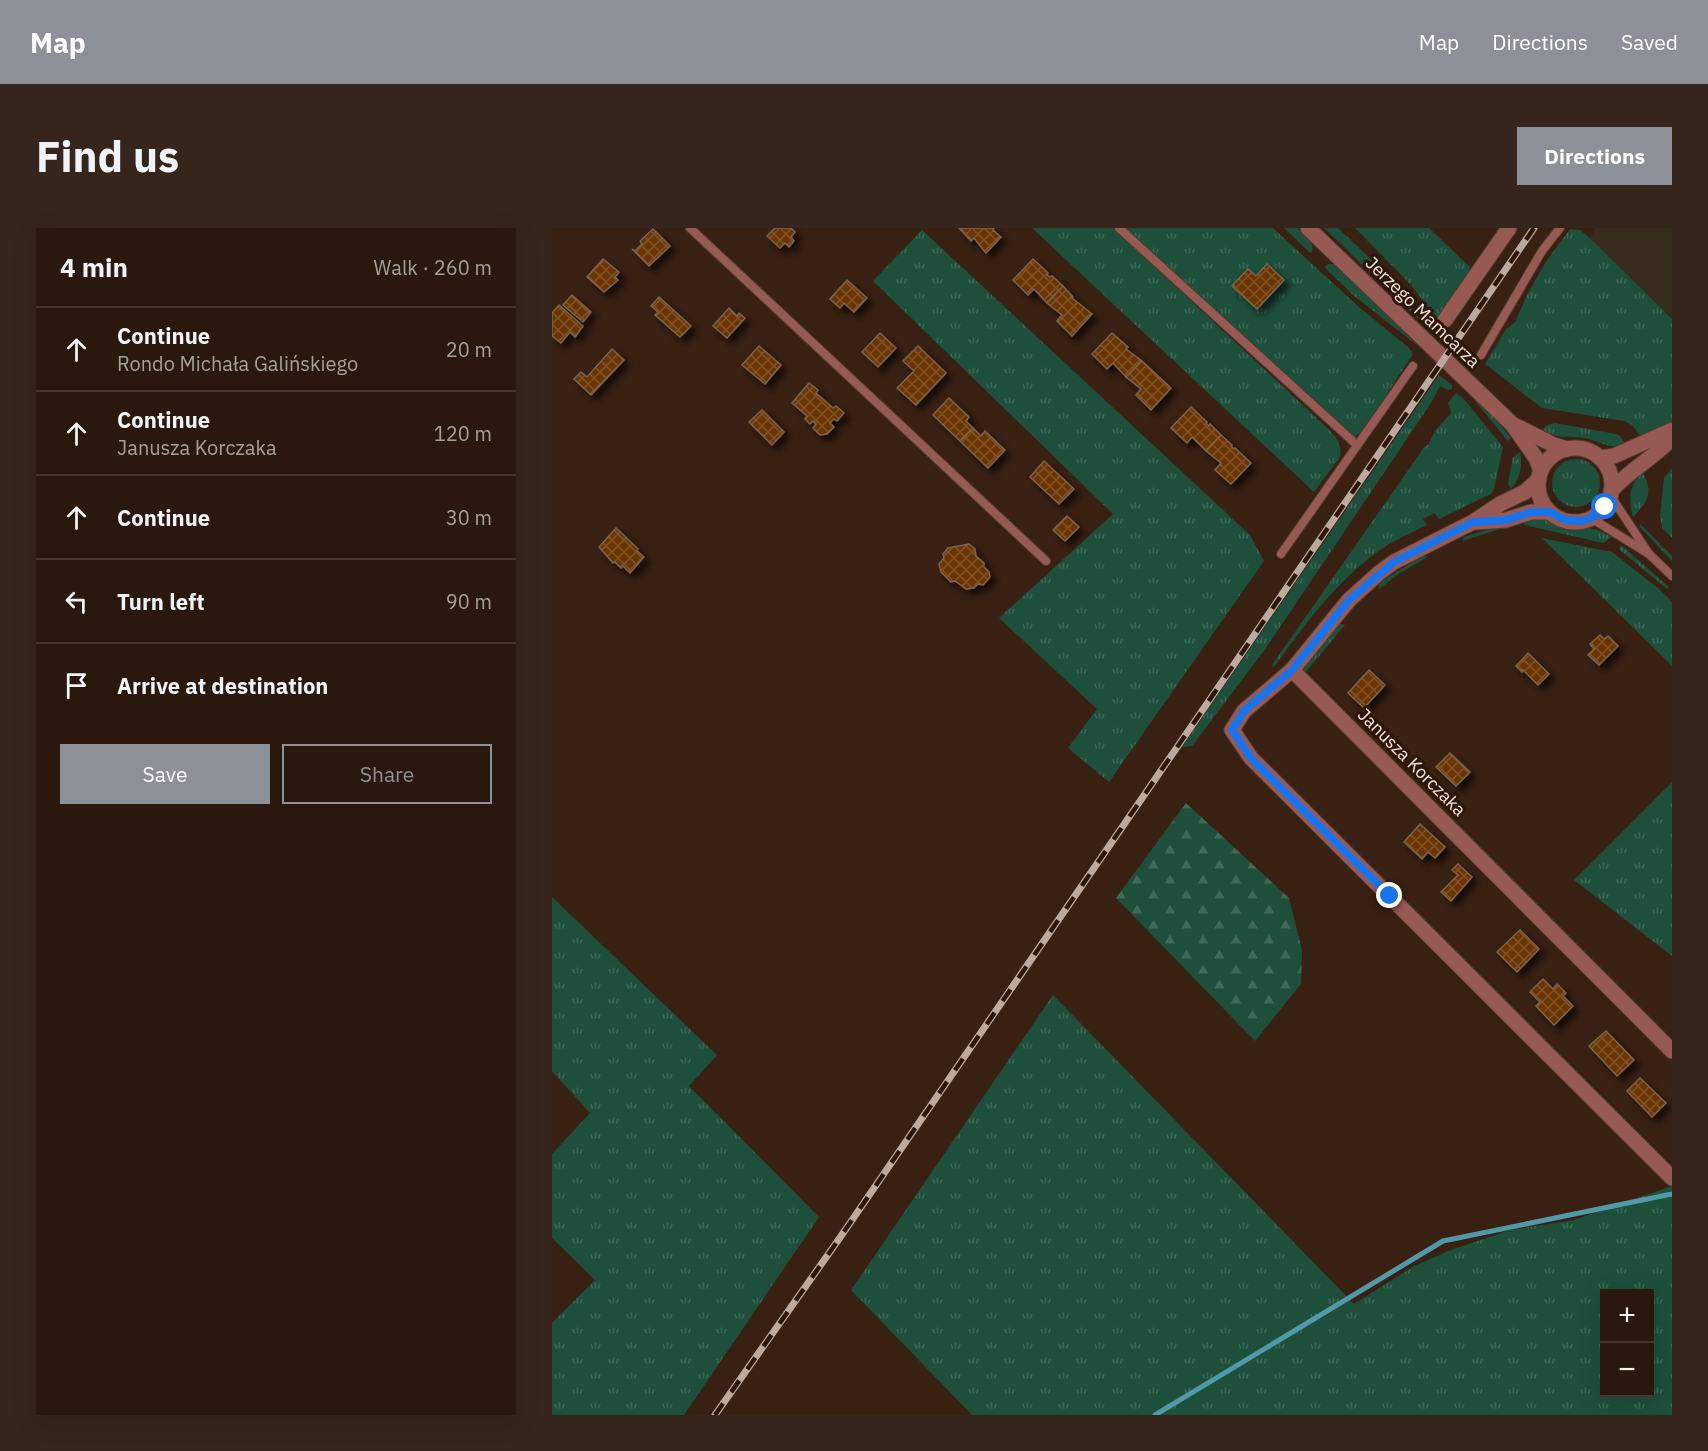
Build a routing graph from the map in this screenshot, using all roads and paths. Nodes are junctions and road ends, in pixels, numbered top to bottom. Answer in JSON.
{"nodes":[{"id":1,"x":690,"y":228,"type":"edge"},
{"id":2,"x":1119,"y":228,"type":"edge"},
{"id":3,"x":1308,"y":228,"type":"edge"},
{"id":4,"x":1509,"y":228,"type":"edge"},
{"id":5,"x":1560,"y":228,"type":"edge"},
{"id":6,"x":1445,"y":320,"type":"dead end"},
{"id":7,"x":1481,"y":355,"type":"dead end"},
{"id":8,"x":1413,"y":366,"type":"dead end"},
{"id":9,"x":1512,"y":424,"type":"junction"},
{"id":10,"x":1672,"y":430,"type":"edge"},
{"id":11,"x":1672,"y":438,"type":"edge"},
{"id":12,"x":1356,"y":445,"type":"junction"},
{"id":13,"x":1567,"y":449,"type":"junction"},
{"id":14,"x":1600,"y":458,"type":"junction"},
{"id":15,"x":1540,"y":475,"type":"junction"},
{"id":16,"x":1611,"y":493,"type":"junction"},
{"id":17,"x":1550,"y":512,"type":"junction"},
{"id":18,"x":1591,"y":518,"type":"junction"},
{"id":19,"x":1473,"y":522,"type":"junction"},
{"id":20,"x":1281,"y":554,"type":"dead end"},
{"id":21,"x":1649,"y":554,"type":"junction"},
{"id":22,"x":1046,"y":561,"type":"dead end"},
{"id":23,"x":1672,"y":576,"type":"edge"},
{"id":24,"x":1292,"y":670,"type":"junction"},
{"id":25,"x":1672,"y":1051,"type":"edge"},
{"id":26,"x":1672,"y":1178,"type":"edge"}],
"edges":[{"from":1,"to":22,"type":"lane"},
{"from":2,"to":12,"type":"lane"},
{"from":3,"to":9,"type":"street","name":"Jerzego Mamcarza"},
{"from":4,"to":6,"type":"street"},
{"from":5,"to":7,"type":"lane"},
{"from":8,"to":12,"type":"lane"},
{"from":9,"to":13,"type":"street","name":"Jerzego Mamcarza"},
{"from":9,"to":15,"type":"street","name":"Jerzego Mamcarza"},
{"from":10,"to":14,"type":"street"},
{"from":11,"to":16,"type":"street"},
{"from":12,"to":20,"type":"lane"},
{"from":13,"to":14,"type":"street"},
{"from":13,"to":15,"type":"street"},
{"from":14,"to":16,"type":"street"},
{"from":15,"to":17,"type":"street"},
{"from":15,"to":19,"type":"street"},
{"from":16,"to":18,"type":"street"},
{"from":16,"to":21,"type":"lane"},
{"from":17,"to":18,"type":"street"},
{"from":17,"to":19,"type":"street"},
{"from":18,"to":21,"type":"lane"},
{"from":19,"to":24,"type":"street"},
{"from":21,"to":23,"type":"lane"},
{"from":24,"to":25,"type":"street","name":"Janusza Korczaka"},
{"from":24,"to":26,"type":"street"}]}
